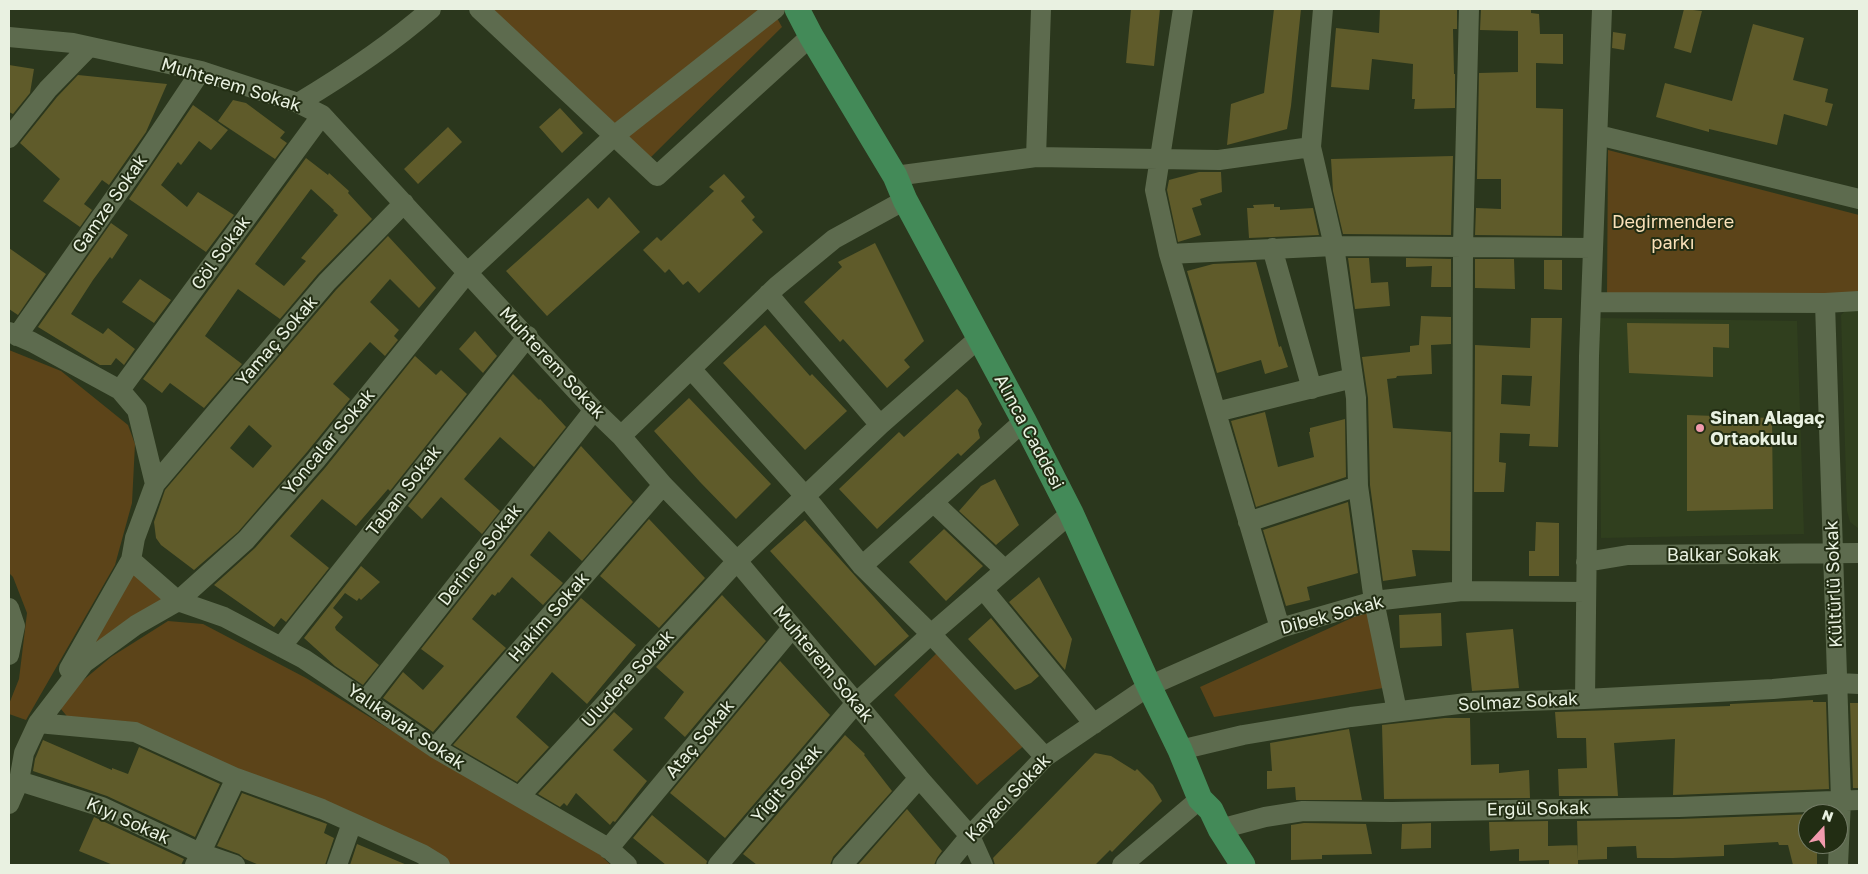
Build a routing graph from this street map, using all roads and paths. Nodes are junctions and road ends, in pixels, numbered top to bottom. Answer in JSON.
{"nodes":[{"id":1,"x":431,"y":9,"type":"edge"},
{"id":2,"x":479,"y":9,"type":"edge"},
{"id":3,"x":775,"y":9,"type":"edge"},
{"id":4,"x":796,"y":9,"type":"edge"},
{"id":5,"x":1041,"y":9,"type":"edge"},
{"id":6,"x":1184,"y":9,"type":"edge"},
{"id":7,"x":1323,"y":9,"type":"edge"},
{"id":8,"x":1469,"y":9,"type":"edge"},
{"id":9,"x":1602,"y":9,"type":"edge"},
{"id":10,"x":811,"y":36,"type":"junction"},
{"id":11,"x":9,"y":37,"type":"edge"},
{"id":12,"x":89,"y":47,"type":"junction"},
{"id":13,"x":201,"y":71,"type":"junction"},
{"id":14,"x":298,"y":103,"type":"junction"},
{"id":15,"x":322,"y":115,"type":"junction"},
{"id":16,"x":1598,"y":135,"type":"junction"},
{"id":17,"x":614,"y":136,"type":"junction"},
{"id":18,"x":9,"y":138,"type":"edge"},
{"id":19,"x":1311,"y":147,"type":"junction"},
{"id":20,"x":1036,"y":157,"type":"junction"},
{"id":21,"x":1161,"y":159,"type":"junction"},
{"id":22,"x":895,"y":176,"type":"junction"},
{"id":23,"x":1859,"y":199,"type":"edge"},
{"id":24,"x":905,"y":200,"type":"junction"},
{"id":25,"x":404,"y":204,"type":"junction"},
{"id":26,"x":1334,"y":246,"type":"junction"},
{"id":27,"x":1463,"y":247,"type":"junction"},
{"id":28,"x":1272,"y":248,"type":"junction"},
{"id":29,"x":1593,"y":248,"type":"junction"},
{"id":30,"x":1168,"y":254,"type":"junction"},
{"id":31,"x":468,"y":272,"type":"junction"},
{"id":32,"x":768,"y":294,"type":"junction"},
{"id":33,"x":1859,"y":301,"type":"edge"},
{"id":34,"x":1591,"y":302,"type":"junction"},
{"id":35,"x":1825,"y":304,"type":"junction"},
{"id":36,"x":13,"y":334,"type":"edge"},
{"id":37,"x":528,"y":336,"type":"junction"},
{"id":38,"x":979,"y":338,"type":"junction"},
{"id":39,"x":691,"y":368,"type":"junction"},
{"id":40,"x":1353,"y":378,"type":"junction"},
{"id":41,"x":1312,"y":389,"type":"junction"},
{"id":42,"x":120,"y":390,"type":"junction"},
{"id":43,"x":594,"y":410,"type":"junction"},
{"id":44,"x":1216,"y":412,"type":"junction"},
{"id":45,"x":1024,"y":421,"type":"junction"},
{"id":46,"x":880,"y":425,"type":"junction"},
{"id":47,"x":621,"y":436,"type":"junction"},
{"id":48,"x":154,"y":484,"type":"junction"},
{"id":49,"x":663,"y":485,"type":"junction"},
{"id":50,"x":1358,"y":486,"type":"junction"},
{"id":51,"x":805,"y":496,"type":"junction"},
{"id":52,"x":933,"y":502,"type":"junction"},
{"id":53,"x":1071,"y":513,"type":"junction"},
{"id":54,"x":1248,"y":522,"type":"junction"},
{"id":55,"x":1859,"y":553,"type":"edge"},
{"id":56,"x":1833,"y":554,"type":"junction"},
{"id":57,"x":131,"y":560,"type":"junction"},
{"id":58,"x":736,"y":561,"type":"junction"},
{"id":59,"x":1586,"y":562,"type":"junction"},
{"id":60,"x":862,"y":566,"type":"junction"},
{"id":61,"x":1005,"y":570,"type":"junction"},
{"id":62,"x":983,"y":589,"type":"junction"},
{"id":63,"x":1462,"y":591,"type":"junction"},
{"id":64,"x":1586,"y":592,"type":"junction"},
{"id":65,"x":178,"y":601,"type":"junction"},
{"id":66,"x":1374,"y":601,"type":"junction"},
{"id":67,"x":9,"y":608,"type":"edge"},
{"id":68,"x":792,"y":628,"type":"junction"},
{"id":69,"x":1280,"y":628,"type":"junction"},
{"id":70,"x":931,"y":634,"type":"junction"},
{"id":71,"x":281,"y":647,"type":"junction"},
{"id":72,"x":9,"y":655,"type":"edge"},
{"id":73,"x":1838,"y":683,"type":"junction"},
{"id":74,"x":1859,"y":684,"type":"edge"},
{"id":75,"x":1149,"y":686,"type":"junction"},
{"id":76,"x":1584,"y":699,"type":"junction"},
{"id":77,"x":366,"y":700,"type":"junction"},
{"id":78,"x":856,"y":703,"type":"junction"},
{"id":79,"x":1397,"y":711,"type":"junction"},
{"id":80,"x":38,"y":723,"type":"junction"},
{"id":81,"x":1094,"y":724,"type":"junction"},
{"id":82,"x":435,"y":748,"type":"junction"},
{"id":83,"x":16,"y":750,"type":"edge"},
{"id":84,"x":1180,"y":750,"type":"junction"},
{"id":85,"x":1045,"y":757,"type":"junction"},
{"id":86,"x":236,"y":778,"type":"junction"},
{"id":87,"x":919,"y":778,"type":"junction"},
{"id":88,"x":19,"y":780,"type":"junction"},
{"id":89,"x":520,"y":796,"type":"junction"},
{"id":90,"x":1200,"y":798,"type":"junction"},
{"id":91,"x":1850,"y":800,"type":"edge"},
{"id":92,"x":9,"y":804,"type":"edge"},
{"id":93,"x":352,"y":823,"type":"junction"},
{"id":94,"x":1220,"y":829,"type":"junction"},
{"id":95,"x":970,"y":836,"type":"junction"},
{"id":96,"x":608,"y":849,"type":"junction"},
{"id":97,"x":197,"y":859,"type":"edge"},
{"id":98,"x":235,"y":865,"type":"edge"},
{"id":99,"x":337,"y":865,"type":"edge"},
{"id":100,"x":440,"y":865,"type":"edge"},
{"id":101,"x":627,"y":865,"type":"edge"},
{"id":102,"x":718,"y":865,"type":"edge"},
{"id":103,"x":842,"y":865,"type":"edge"},
{"id":104,"x":946,"y":865,"type":"edge"},
{"id":105,"x":983,"y":865,"type":"edge"},
{"id":106,"x":1122,"y":865,"type":"edge"},
{"id":107,"x":1243,"y":865,"type":"edge"},
{"id":108,"x":1838,"y":865,"type":"edge"}],
"edges":[{"from":1,"to":14,"type":"street"},
{"from":2,"to":17,"type":"street"},
{"from":3,"to":17,"type":"street","name":"Yoncalar Sokak"},
{"from":4,"to":10,"type":"main road","name":"Alınca Caddesi"},
{"from":5,"to":20,"type":"street"},
{"from":6,"to":21,"type":"street"},
{"from":7,"to":19,"type":"street"},
{"from":8,"to":27,"type":"street"},
{"from":9,"to":16,"type":"street"},
{"from":10,"to":17,"type":"street"},
{"from":10,"to":22,"type":"main road","name":"Alınca Caddesi"},
{"from":11,"to":12,"type":"street","name":"Muhterem Sokak"},
{"from":12,"to":13,"type":"street","name":"Muhterem Sokak"},
{"from":12,"to":18,"type":"street"},
{"from":13,"to":14,"type":"street","name":"Muhterem Sokak"},
{"from":13,"to":36,"type":"street","name":"Gamze Sokak"},
{"from":14,"to":15,"type":"street","name":"Muhterem Sokak"},
{"from":15,"to":25,"type":"street","name":"Muhterem Sokak"},
{"from":15,"to":42,"type":"street","name":"Göl Sokak"},
{"from":16,"to":23,"type":"street"},
{"from":16,"to":29,"type":"street"},
{"from":17,"to":31,"type":"street","name":"Yoncalar Sokak"},
{"from":19,"to":21,"type":"street"},
{"from":19,"to":26,"type":"street"},
{"from":20,"to":21,"type":"street"},
{"from":20,"to":22,"type":"street"},
{"from":21,"to":30,"type":"street"},
{"from":22,"to":24,"type":"main road","name":"Alınca Caddesi"},
{"from":24,"to":32,"type":"street"},
{"from":24,"to":38,"type":"main road","name":"Alınca Caddesi"},
{"from":25,"to":31,"type":"street","name":"Muhterem Sokak"},
{"from":25,"to":48,"type":"street","name":"Yamaç Sokak"},
{"from":26,"to":27,"type":"street"},
{"from":26,"to":28,"type":"street"},
{"from":26,"to":40,"type":"street"},
{"from":27,"to":29,"type":"street"},
{"from":27,"to":63,"type":"street"},
{"from":28,"to":30,"type":"street"},
{"from":28,"to":41,"type":"street"},
{"from":29,"to":34,"type":"street"},
{"from":30,"to":44,"type":"street"},
{"from":31,"to":37,"type":"street","name":"Muhterem Sokak"},
{"from":31,"to":65,"type":"street","name":"Yoncalar Sokak"},
{"from":32,"to":39,"type":"street"},
{"from":32,"to":46,"type":"street"},
{"from":33,"to":35,"type":"street"},
{"from":34,"to":35,"type":"street"},
{"from":34,"to":59,"type":"street"},
{"from":35,"to":56,"type":"street","name":"Kültürlü Sokak"},
{"from":36,"to":42,"type":"street"},
{"from":37,"to":43,"type":"street","name":"Muhterem Sokak"},
{"from":37,"to":71,"type":"street","name":"Taban Sokak"},
{"from":38,"to":45,"type":"main road","name":"Alınca Caddesi"},
{"from":38,"to":46,"type":"street","name":"Uludere Sokak"},
{"from":39,"to":47,"type":"street"},
{"from":39,"to":51,"type":"street"},
{"from":40,"to":41,"type":"street"},
{"from":40,"to":50,"type":"street"},
{"from":41,"to":44,"type":"street"},
{"from":42,"to":48,"type":"street"},
{"from":43,"to":47,"type":"street","name":"Muhterem Sokak"},
{"from":43,"to":77,"type":"street","name":"Derince Sokak"},
{"from":44,"to":54,"type":"street"},
{"from":45,"to":52,"type":"street"},
{"from":45,"to":53,"type":"main road","name":"Alınca Caddesi"},
{"from":46,"to":51,"type":"street","name":"Uludere Sokak"},
{"from":47,"to":49,"type":"street","name":"Muhterem Sokak"},
{"from":48,"to":57,"type":"street"},
{"from":49,"to":58,"type":"street","name":"Muhterem Sokak"},
{"from":49,"to":82,"type":"street","name":"Hakim Sokak"},
{"from":50,"to":54,"type":"street"},
{"from":50,"to":66,"type":"street"},
{"from":51,"to":58,"type":"street","name":"Uludere Sokak"},
{"from":51,"to":60,"type":"street"},
{"from":52,"to":60,"type":"street"},
{"from":52,"to":61,"type":"street"},
{"from":53,"to":61,"type":"street","name":"Yiğit Sokak"},
{"from":53,"to":75,"type":"main road","name":"Alınca Caddesi"},
{"from":54,"to":69,"type":"street"},
{"from":55,"to":56,"type":"street","name":"Balkar Sokak"},
{"from":56,"to":59,"type":"street","name":"Balkar Sokak"},
{"from":56,"to":73,"type":"street","name":"Kültürlü Sokak"},
{"from":57,"to":65,"type":"street","name":"Yalıkavak Sokak"},
{"from":57,"to":80,"type":"street"},
{"from":58,"to":68,"type":"street","name":"Muhterem Sokak"},
{"from":58,"to":89,"type":"street","name":"Uludere Sokak"},
{"from":59,"to":64,"type":"street"},
{"from":60,"to":70,"type":"street"},
{"from":61,"to":62,"type":"street","name":"Yiğit Sokak"},
{"from":62,"to":70,"type":"street","name":"Yiğit Sokak"},
{"from":62,"to":81,"type":"street"},
{"from":63,"to":64,"type":"street","name":"Dibek Sokak"},
{"from":63,"to":66,"type":"street","name":"Dibek Sokak"},
{"from":64,"to":76,"type":"street"},
{"from":65,"to":71,"type":"street","name":"Yalıkavak Sokak"},
{"from":65,"to":80,"type":"street"},
{"from":66,"to":69,"type":"street","name":"Dibek Sokak"},
{"from":66,"to":79,"type":"street"},
{"from":67,"to":72,"type":"street"},
{"from":68,"to":78,"type":"street","name":"Muhterem Sokak"},
{"from":68,"to":96,"type":"street","name":"Ataç Sokak"},
{"from":69,"to":75,"type":"street","name":"Dibek Sokak"},
{"from":70,"to":78,"type":"street","name":"Yiğit Sokak"},
{"from":70,"to":85,"type":"street"},
{"from":71,"to":77,"type":"street","name":"Yalıkavak Sokak"},
{"from":73,"to":74,"type":"street","name":"Solmaz Sokak"},
{"from":73,"to":76,"type":"street","name":"Solmaz Sokak"},
{"from":73,"to":91,"type":"street","name":"Kültürlü Sokak"},
{"from":75,"to":81,"type":"street","name":"Kayacı Sokak"},
{"from":75,"to":84,"type":"main road","name":"Alınca Caddesi"},
{"from":76,"to":79,"type":"street","name":"Solmaz Sokak"},
{"from":77,"to":82,"type":"street","name":"Yalıkavak Sokak"},
{"from":78,"to":87,"type":"street","name":"Muhterem Sokak"},
{"from":78,"to":102,"type":"street","name":"Yiğit Sokak"},
{"from":79,"to":84,"type":"street","name":"Solmaz Sokak"},
{"from":80,"to":83,"type":"street"},
{"from":80,"to":86,"type":"street"},
{"from":81,"to":85,"type":"street","name":"Kayacı Sokak"},
{"from":82,"to":89,"type":"street","name":"Yalıkavak Sokak"},
{"from":83,"to":88,"type":"street"},
{"from":84,"to":90,"type":"main road","name":"Alınca Caddesi"},
{"from":85,"to":95,"type":"street","name":"Kayacı Sokak"},
{"from":86,"to":93,"type":"street"},
{"from":86,"to":97,"type":"street"},
{"from":87,"to":95,"type":"street","name":"Muhterem Sokak"},
{"from":87,"to":103,"type":"street"},
{"from":88,"to":92,"type":"street"},
{"from":88,"to":97,"type":"street","name":"Kıyı Sokak"},
{"from":89,"to":96,"type":"street","name":"Yalıkavak Sokak"},
{"from":90,"to":94,"type":"main road","name":"Alınca Caddesi"},
{"from":90,"to":106,"type":"street"},
{"from":91,"to":94,"type":"street","name":"Ergül Sokak"},
{"from":91,"to":108,"type":"street","name":"Kültürlü Sokak"},
{"from":93,"to":99,"type":"street"},
{"from":93,"to":100,"type":"street"},
{"from":94,"to":107,"type":"main road","name":"Alınca Caddesi"},
{"from":95,"to":104,"type":"street","name":"Kayacı Sokak"},
{"from":95,"to":105,"type":"street","name":"Muhterem Sokak"},
{"from":96,"to":101,"type":"street","name":"Yalıkavak Sokak"},
{"from":97,"to":98,"type":"street","name":"Kıyı Sokak"}]}
